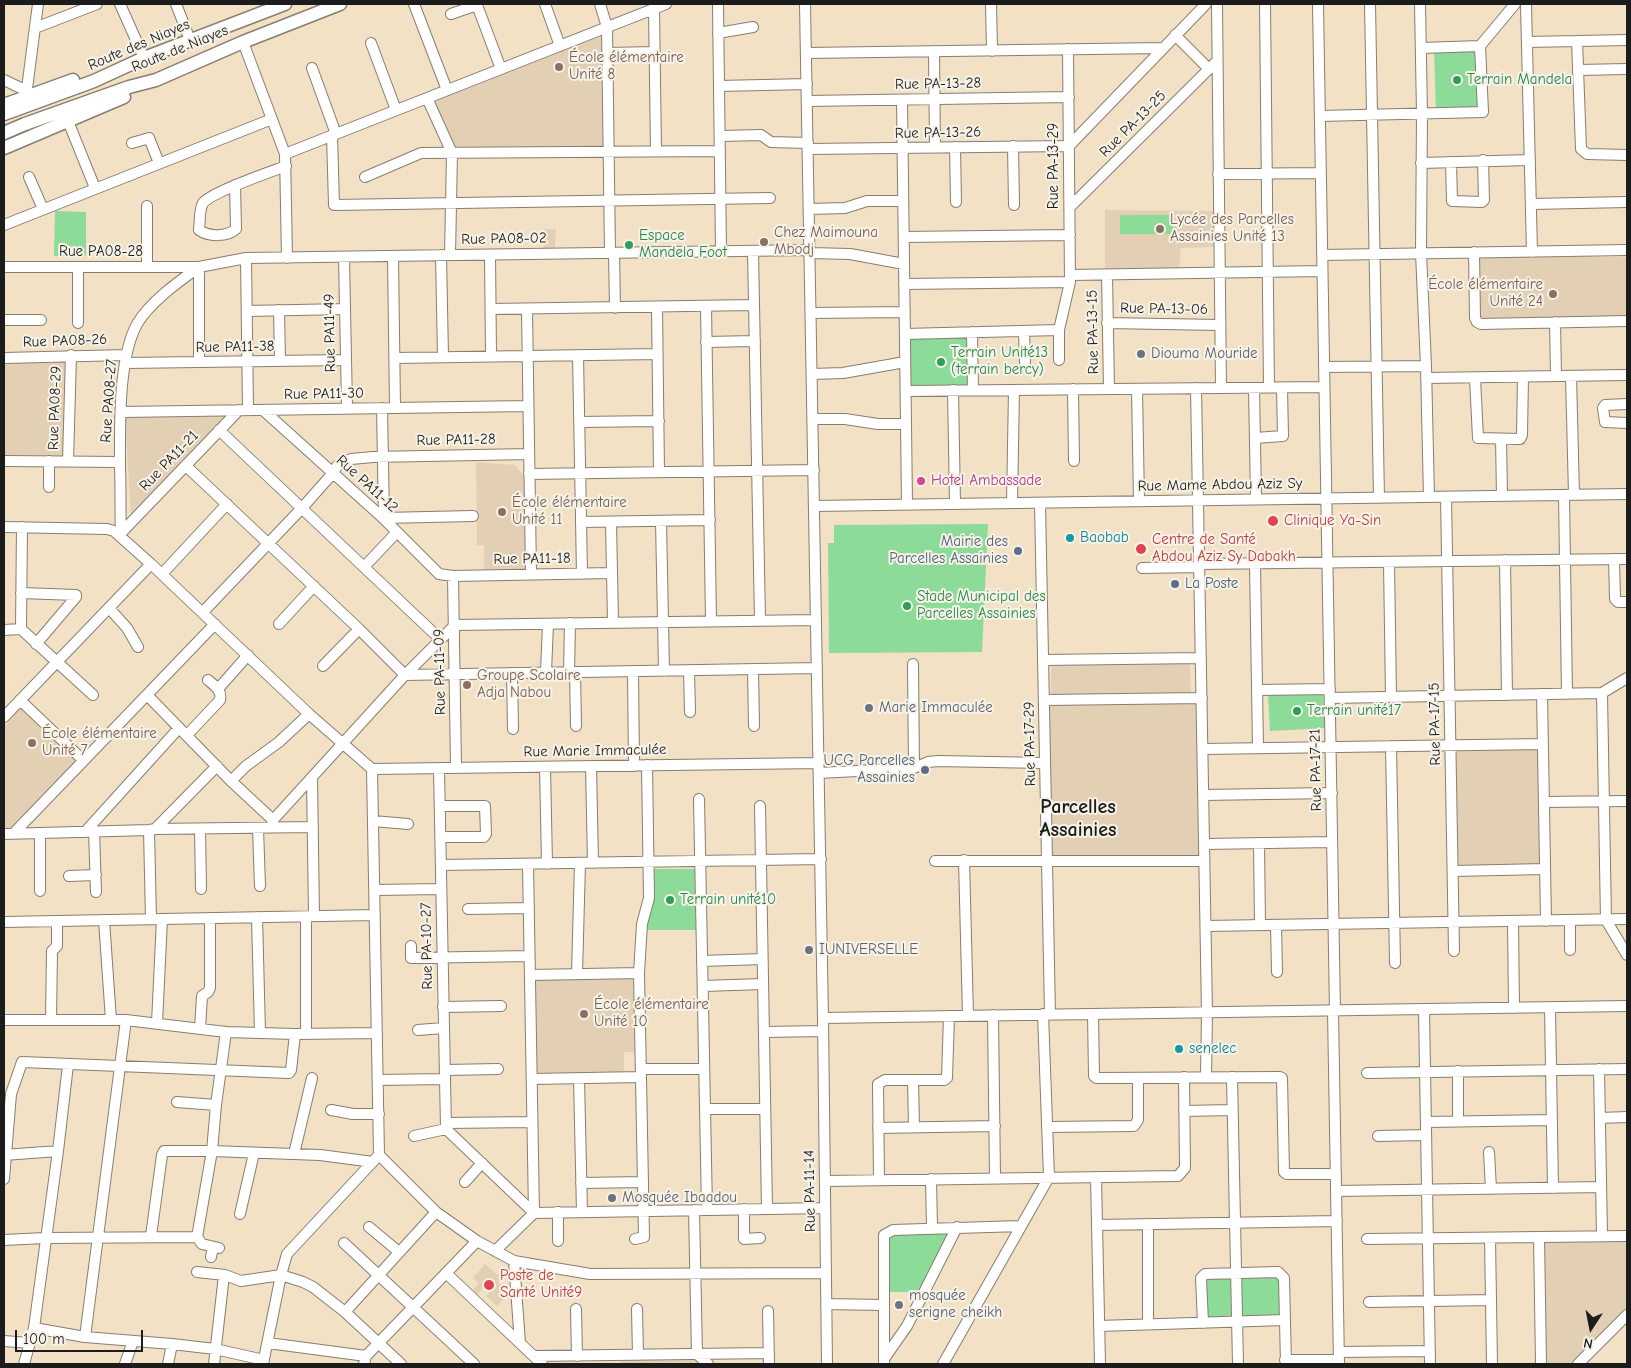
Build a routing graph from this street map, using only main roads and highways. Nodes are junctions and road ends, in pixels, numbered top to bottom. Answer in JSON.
{"nodes":[{"id":1,"x":285,"y":4,"type":"edge"},
{"id":2,"x":340,"y":4,"type":"edge"},
{"id":3,"x":142,"y":59,"type":"junction"},
{"id":4,"x":156,"y":80,"type":"junction"},
{"id":5,"x":4,"y":105,"type":"edge"},
{"id":6,"x":4,"y":114,"type":"edge"},
{"id":7,"x":4,"y":133,"type":"edge"},
{"id":8,"x":4,"y":148,"type":"edge"}],
"edges":[{"from":1,"to":3,"type":"main road","name":"Route des Niayes"},
{"from":2,"to":4,"type":"main road","name":"Route de Niayes"},
{"from":3,"to":5,"type":"main road"},
{"from":3,"to":6,"type":"main road","name":"Route des Niayes"},
{"from":4,"to":7,"type":"main road","name":"Route de Niayes"},
{"from":4,"to":8,"type":"main road"}]}
